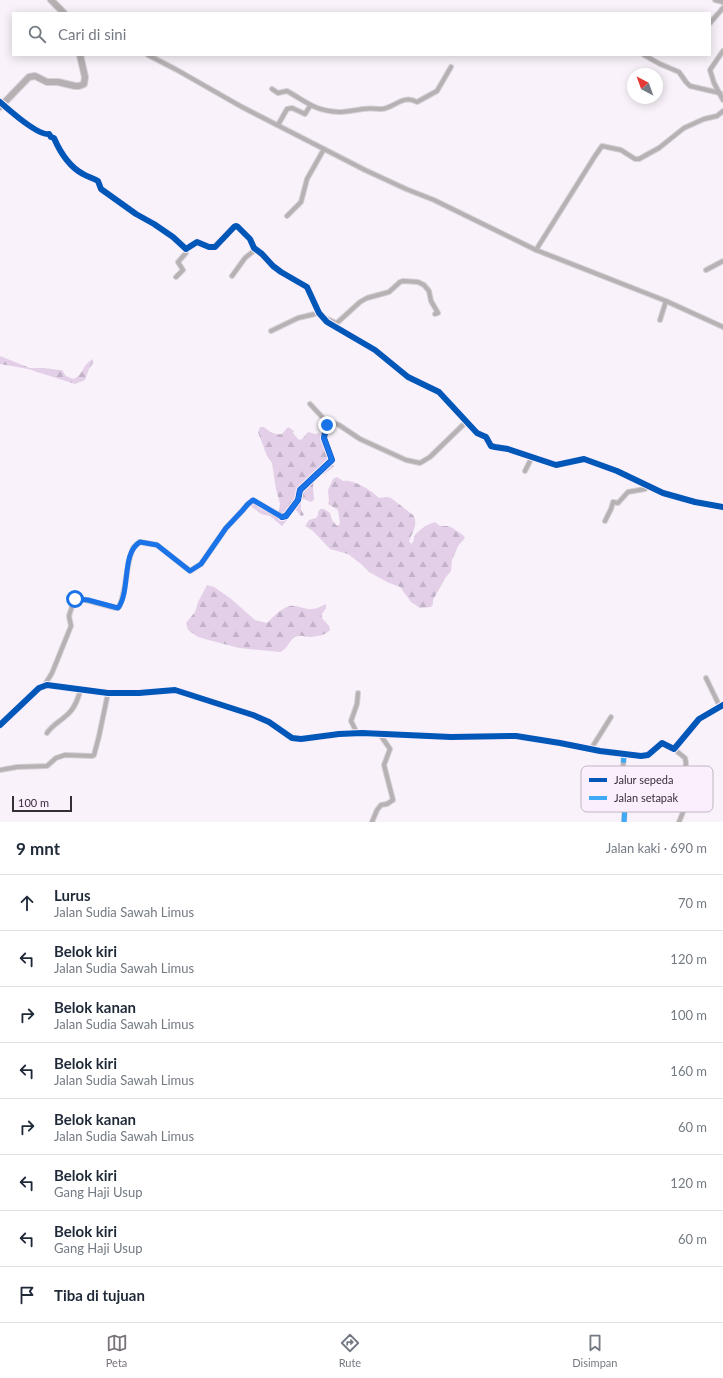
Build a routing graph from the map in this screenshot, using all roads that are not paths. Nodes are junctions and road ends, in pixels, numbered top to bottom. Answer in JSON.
{"nodes":[{"id":1,"x":51,"y":0,"type":"edge"},
{"id":2,"x":715,"y":0,"type":"edge"},
{"id":3,"x":723,"y":2,"type":"edge"},
{"id":4,"x":723,"y":8,"type":"edge"},
{"id":5,"x":63,"y":12,"type":"edge"},
{"id":6,"x":711,"y":22,"type":"edge"},
{"id":7,"x":723,"y":52,"type":"edge"},
{"id":8,"x":80,"y":56,"type":"edge"},
{"id":9,"x":150,"y":56,"type":"edge"},
{"id":10,"x":646,"y":56,"type":"edge"},
{"id":11,"x":451,"y":67,"type":"dead end"},
{"id":12,"x":272,"y":89,"type":"dead end"},
{"id":13,"x":720,"y":93,"type":"junction"},
{"id":14,"x":723,"y":100,"type":"edge"},
{"id":15,"x":1,"y":104,"type":"edge"},
{"id":16,"x":310,"y":106,"type":"junction"},
{"id":17,"x":723,"y":111,"type":"edge"},
{"id":18,"x":278,"y":125,"type":"junction"},
{"id":19,"x":324,"y":149,"type":"junction"},
{"id":20,"x":287,"y":216,"type":"dead end"},
{"id":21,"x":186,"y":249,"type":"junction"},
{"id":22,"x":256,"y":249,"type":"junction"},
{"id":23,"x":536,"y":250,"type":"junction"},
{"id":24,"x":723,"y":261,"type":"edge"},
{"id":25,"x":706,"y":270,"type":"dead end"},
{"id":26,"x":232,"y":276,"type":"dead end"},
{"id":27,"x":176,"y":277,"type":"dead end"},
{"id":28,"x":666,"y":302,"type":"junction"},
{"id":29,"x":435,"y":314,"type":"dead end"},
{"id":30,"x":321,"y":315,"type":"junction"},
{"id":31,"x":660,"y":320,"type":"dead end"},
{"id":32,"x":723,"y":327,"type":"edge"},
{"id":33,"x":271,"y":331,"type":"dead end"},
{"id":34,"x":310,"y":404,"type":"dead end"},
{"id":35,"x":466,"y":422,"type":"junction"},
{"id":36,"x":532,"y":456,"type":"junction"},
{"id":37,"x":525,"y":471,"type":"dead end"},
{"id":38,"x":648,"y":486,"type":"junction"},
{"id":39,"x":723,"y":507,"type":"edge"},
{"id":40,"x":282,"y":517,"type":"dead end"},
{"id":41,"x":605,"y":521,"type":"dead end"},
{"id":42,"x":706,"y":678,"type":"dead end"},
{"id":43,"x":44,"y":686,"type":"junction"},
{"id":44,"x":81,"y":689,"type":"junction"},
{"id":45,"x":108,"y":693,"type":"junction"},
{"id":46,"x":358,"y":693,"type":"dead end"},
{"id":47,"x":721,"y":706,"type":"edge"},
{"id":48,"x":611,"y":717,"type":"dead end"},
{"id":49,"x":0,"y":725,"type":"edge"},
{"id":50,"x":47,"y":733,"type":"dead end"},
{"id":51,"x":357,"y":733,"type":"junction"},
{"id":52,"x":379,"y":733,"type":"junction"},
{"id":53,"x":591,"y":749,"type":"junction"},
{"id":54,"x":674,"y":749,"type":"junction"},
{"id":55,"x":624,"y":754,"type":"junction"},
{"id":56,"x":623,"y":766,"type":"edge"},
{"id":57,"x":686,"y":766,"type":"edge"},
{"id":58,"x":0,"y":770,"type":"edge"},
{"id":59,"x":625,"y":812,"type":"edge"},
{"id":60,"x":683,"y":812,"type":"edge"},
{"id":61,"x":372,"y":822,"type":"edge"},
{"id":62,"x":624,"y":822,"type":"edge"},
{"id":63,"x":679,"y":822,"type":"edge"}],
"edges":[{"from":1,"to":5,"type":"street"},
{"from":2,"to":3,"type":"street"},
{"from":4,"to":6,"type":"street"},
{"from":7,"to":13,"type":"street"},
{"from":8,"to":15,"type":"street"},
{"from":9,"to":18,"type":"street"},
{"from":10,"to":13,"type":"street"},
{"from":11,"to":16,"type":"street"},
{"from":12,"to":16,"type":"street"},
{"from":13,"to":14,"type":"street"},
{"from":15,"to":21,"type":"street"},
{"from":16,"to":18,"type":"street"},
{"from":17,"to":23,"type":"street"},
{"from":18,"to":19,"type":"street"},
{"from":19,"to":20,"type":"street"},
{"from":19,"to":23,"type":"street"},
{"from":21,"to":22,"type":"street"},
{"from":21,"to":27,"type":"street"},
{"from":22,"to":26,"type":"street"},
{"from":22,"to":30,"type":"street"},
{"from":23,"to":28,"type":"street"},
{"from":24,"to":25,"type":"street"},
{"from":28,"to":31,"type":"street"},
{"from":28,"to":32,"type":"street"},
{"from":29,"to":30,"type":"street"},
{"from":30,"to":33,"type":"street"},
{"from":30,"to":35,"type":"street"},
{"from":34,"to":35,"type":"street"},
{"from":35,"to":36,"type":"street"},
{"from":36,"to":37,"type":"street"},
{"from":36,"to":38,"type":"street"},
{"from":38,"to":39,"type":"street"},
{"from":38,"to":41,"type":"street"},
{"from":40,"to":43,"type":"street"},
{"from":42,"to":47,"type":"street"},
{"from":43,"to":44,"type":"street"},
{"from":43,"to":49,"type":"street"},
{"from":44,"to":45,"type":"street"},
{"from":44,"to":50,"type":"street"},
{"from":45,"to":51,"type":"street"},
{"from":45,"to":58,"type":"street"},
{"from":46,"to":51,"type":"street"},
{"from":47,"to":54,"type":"street"},
{"from":48,"to":53,"type":"street"},
{"from":51,"to":52,"type":"street"},
{"from":52,"to":53,"type":"street"},
{"from":52,"to":61,"type":"street"},
{"from":53,"to":55,"type":"street"},
{"from":54,"to":55,"type":"street"},
{"from":54,"to":57,"type":"street"},
{"from":55,"to":56,"type":"street"},
{"from":59,"to":62,"type":"street"},
{"from":60,"to":63,"type":"street"}]}
